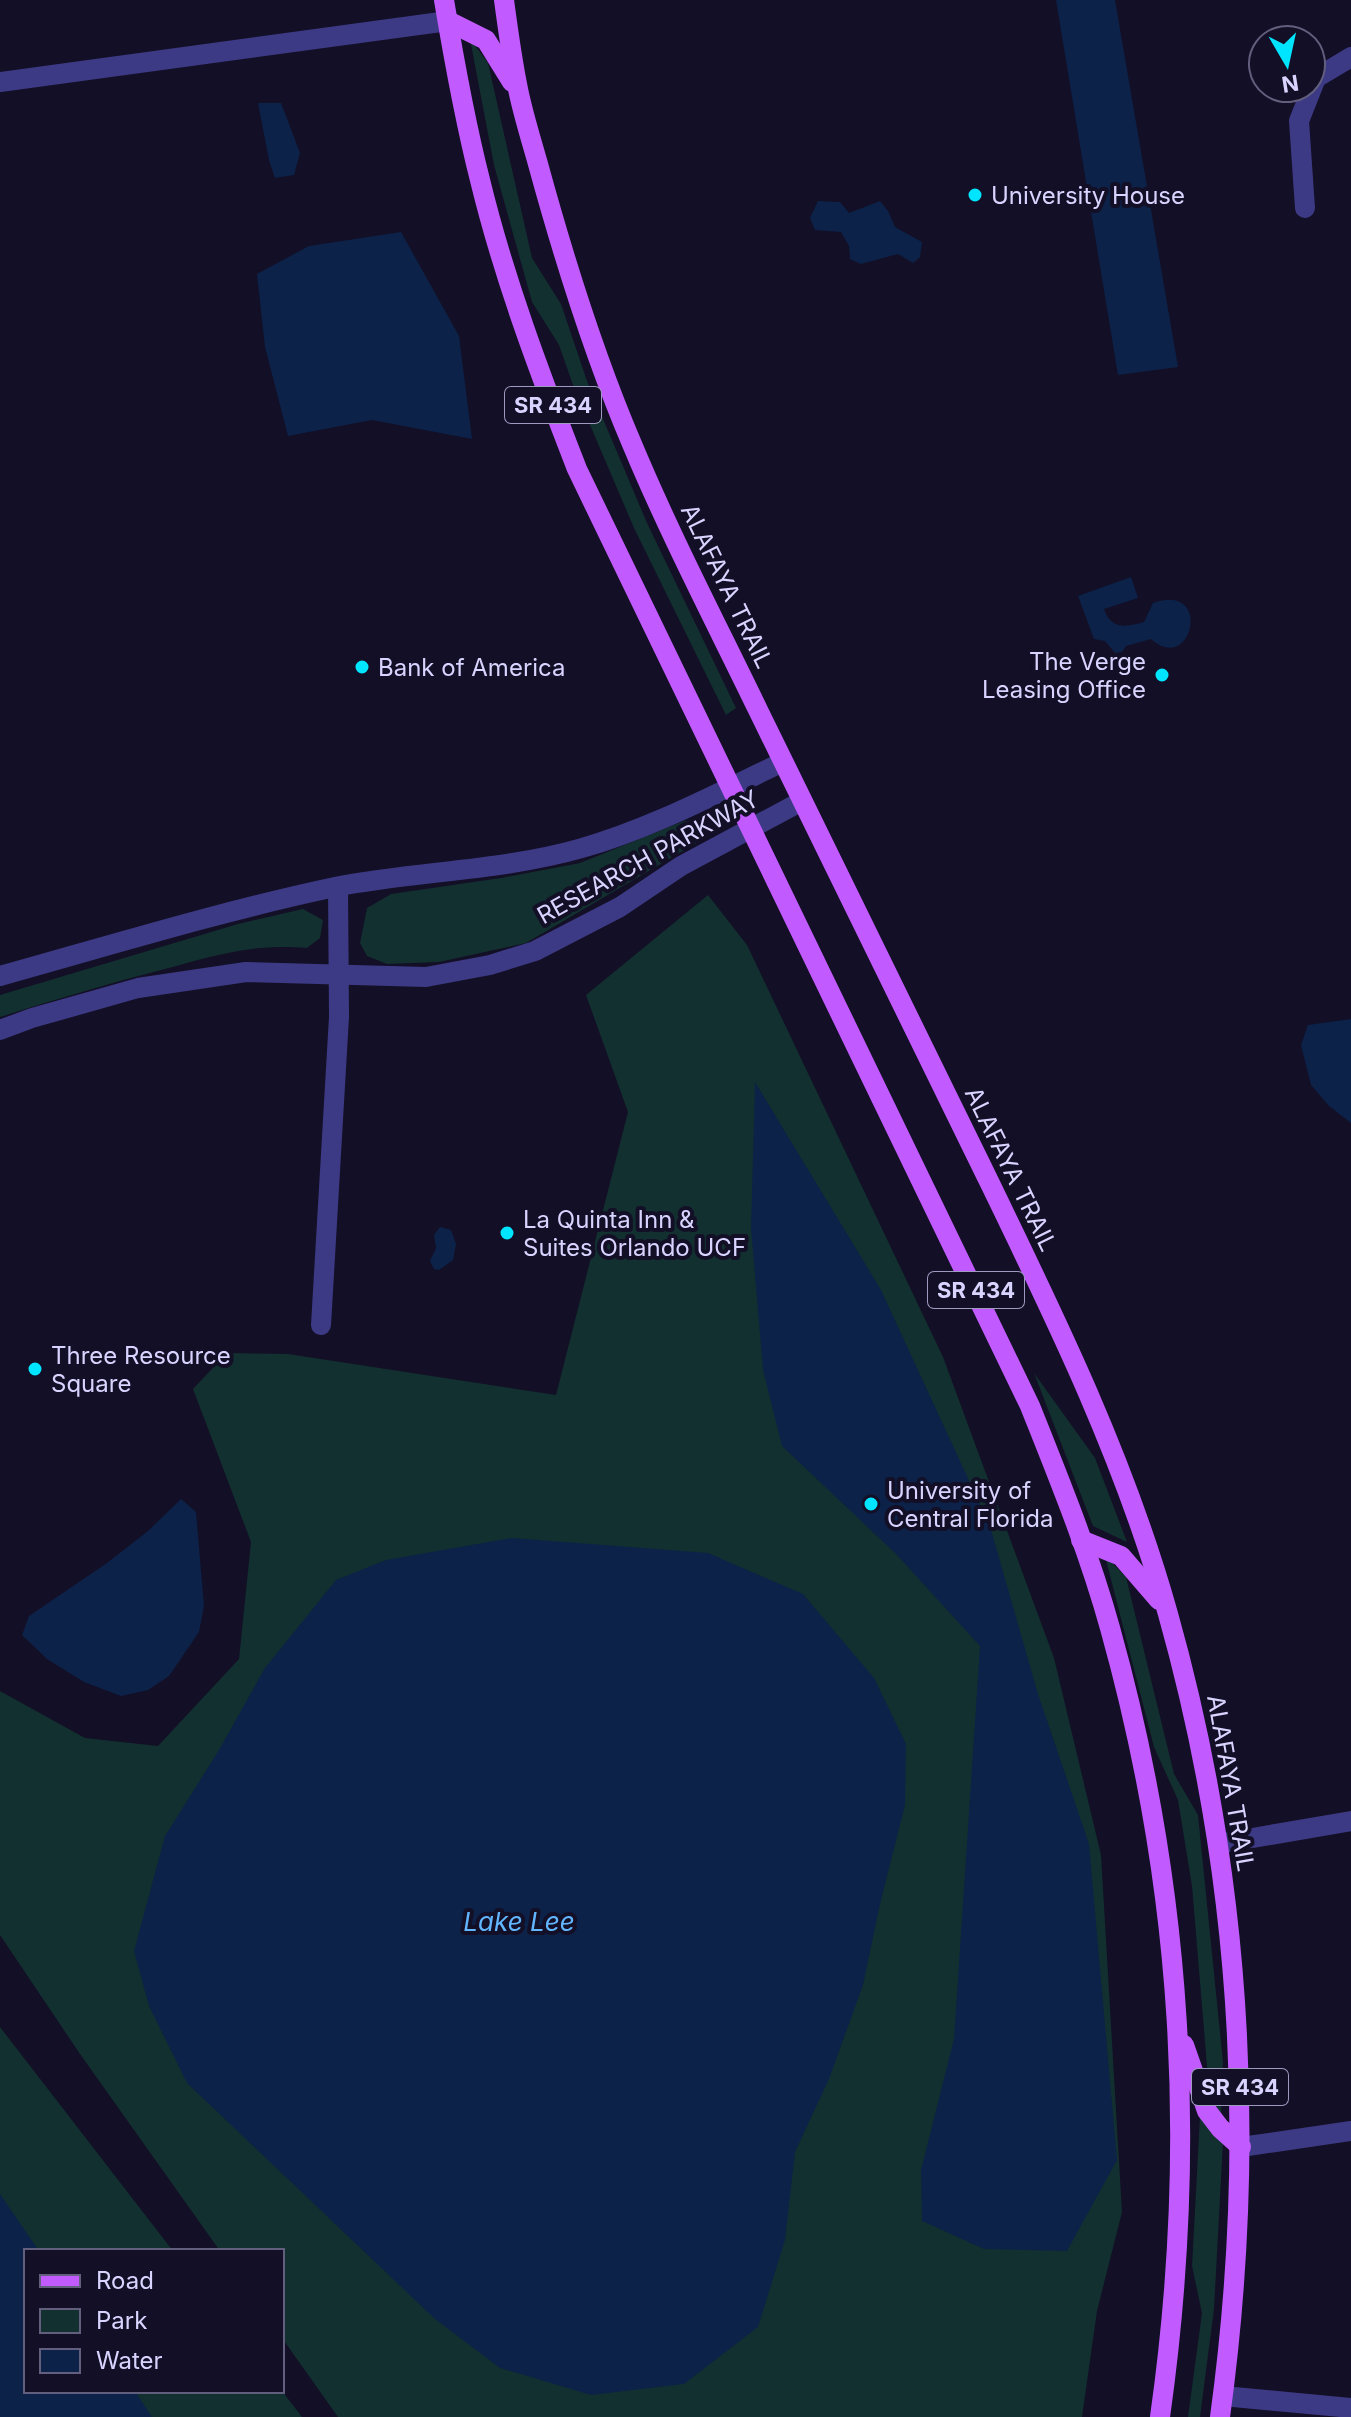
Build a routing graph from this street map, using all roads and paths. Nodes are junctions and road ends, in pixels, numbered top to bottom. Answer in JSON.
{"nodes":[{"id":1,"x":502,"y":2,"type":"edge"},
{"id":2,"x":446,"y":10,"type":"edge"},
{"id":3,"x":1351,"y":57,"type":"edge"},
{"id":4,"x":0,"y":82,"type":"edge"},
{"id":5,"x":518,"y":92,"type":"junction"},
{"id":6,"x":1305,"y":208,"type":"dead end"},
{"id":7,"x":783,"y":762,"type":"junction"},
{"id":8,"x":729,"y":787,"type":"junction"},
{"id":9,"x":802,"y":801,"type":"junction"},
{"id":10,"x":750,"y":830,"type":"junction"},
{"id":11,"x":338,"y":887,"type":"junction"},
{"id":12,"x":339,"y":975,"type":"junction"},
{"id":13,"x":0,"y":976,"type":"edge"},
{"id":14,"x":0,"y":1030,"type":"edge"},
{"id":15,"x":321,"y":1325,"type":"dead end"},
{"id":16,"x":1081,"y":1540,"type":"junction"},
{"id":17,"x":1167,"y":1610,"type":"junction"},
{"id":18,"x":1351,"y":1821,"type":"edge"},
{"id":19,"x":1218,"y":1844,"type":"junction"},
{"id":20,"x":1177,"y":2026,"type":"junction"},
{"id":21,"x":1351,"y":2131,"type":"edge"},
{"id":22,"x":1241,"y":2147,"type":"junction"},
{"id":23,"x":1223,"y":2396,"type":"junction"},
{"id":24,"x":1351,"y":2408,"type":"edge"},
{"id":25,"x":1160,"y":2417,"type":"edge"},
{"id":26,"x":1220,"y":2417,"type":"edge"}],
"edges":[{"from":1,"to":5,"type":"main road","name":"ALAFAYA TRAIL","number":"SR 434"},
{"from":2,"to":4,"type":"street"},
{"from":2,"to":5,"type":"main road"},
{"from":2,"to":8,"type":"main road","number":"SR 434"},
{"from":3,"to":6,"type":"street"},
{"from":5,"to":7,"type":"main road","name":"ALAFAYA TRAIL","number":"SR 434"},
{"from":7,"to":8,"type":"street","name":"RESEARCH PARKWAY"},
{"from":7,"to":9,"type":"main road","name":"ALAFAYA TRAIL","number":"SR 434"},
{"from":8,"to":10,"type":"main road","number":"SR 434"},
{"from":8,"to":11,"type":"street","name":"RESEARCH PARKWAY"},
{"from":9,"to":10,"type":"street","name":"RESEARCH PARKWAY"},
{"from":9,"to":17,"type":"main road","name":"ALAFAYA TRAIL","number":"SR 434"},
{"from":10,"to":12,"type":"street","name":"RESEARCH PARKWAY"},
{"from":10,"to":16,"type":"main road","number":"SR 434"},
{"from":11,"to":12,"type":"street"},
{"from":11,"to":13,"type":"street","name":"RESEARCH PARKWAY"},
{"from":12,"to":14,"type":"street","name":"RESEARCH PARKWAY"},
{"from":12,"to":15,"type":"street"},
{"from":16,"to":17,"type":"main road"},
{"from":16,"to":20,"type":"main road","number":"SR 434"},
{"from":17,"to":19,"type":"main road","name":"ALAFAYA TRAIL","number":"SR 434"},
{"from":18,"to":19,"type":"street"},
{"from":19,"to":22,"type":"main road","name":"ALAFAYA TRAIL","number":"SR 434"},
{"from":20,"to":22,"type":"main road"},
{"from":20,"to":25,"type":"main road","number":"SR 434"},
{"from":21,"to":22,"type":"street"},
{"from":22,"to":23,"type":"main road","name":"ALAFAYA TRAIL","number":"SR 434"},
{"from":23,"to":24,"type":"street"},
{"from":23,"to":26,"type":"main road","name":"ALAFAYA TRAIL","number":"SR 434"}]}
